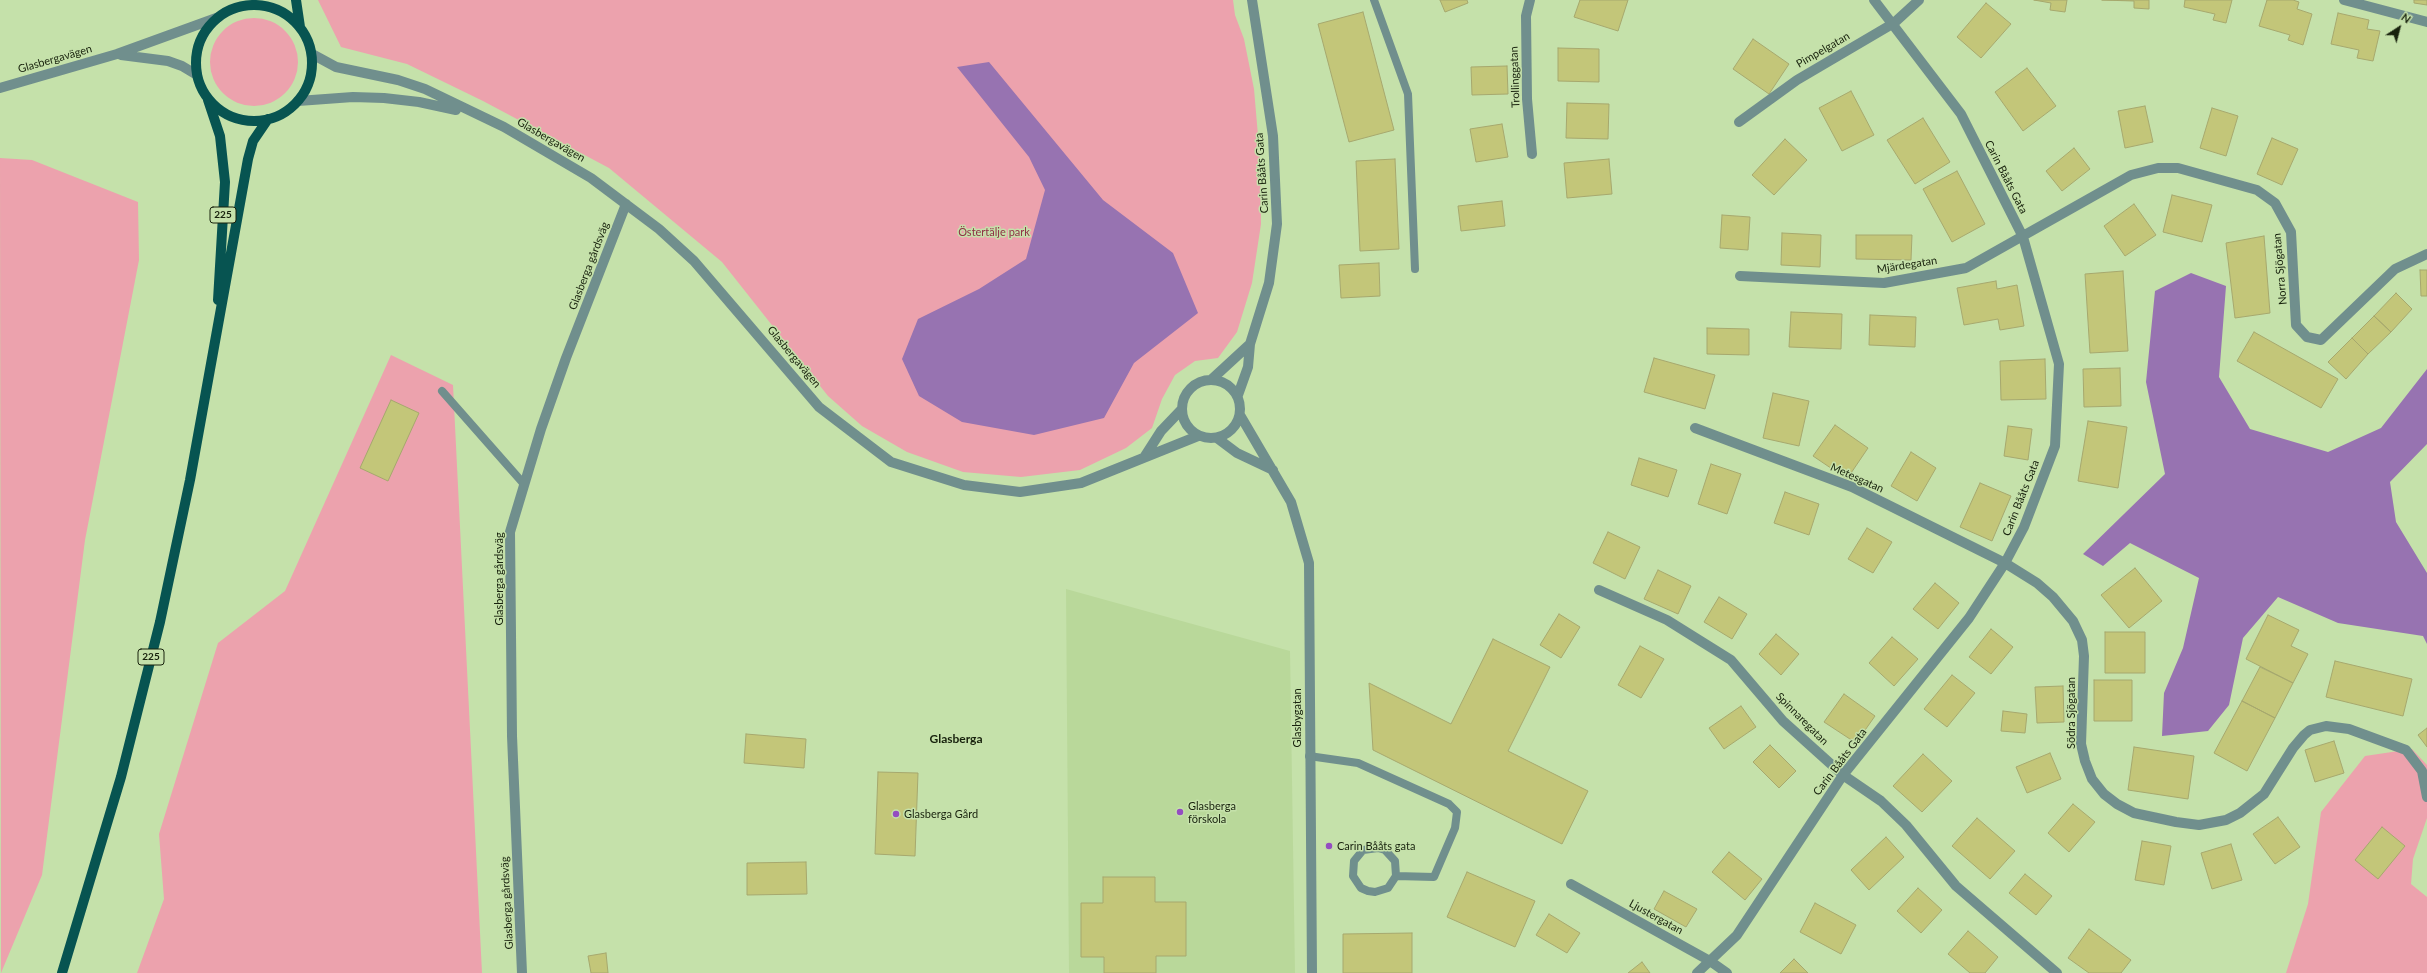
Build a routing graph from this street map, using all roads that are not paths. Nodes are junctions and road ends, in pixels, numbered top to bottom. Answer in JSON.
{"nodes":[{"id":1,"x":296,"y":0,"type":"edge"},
{"id":2,"x":1252,"y":0,"type":"edge"},
{"id":3,"x":1374,"y":0,"type":"edge"},
{"id":4,"x":1530,"y":0,"type":"edge"},
{"id":5,"x":1874,"y":0,"type":"edge"},
{"id":6,"x":1919,"y":0,"type":"edge"},
{"id":7,"x":2344,"y":0,"type":"edge"},
{"id":8,"x":245,"y":3,"type":"edge"},
{"id":9,"x":219,"y":17,"type":"junction"},
{"id":10,"x":2427,"y":22,"type":"edge"},
{"id":11,"x":1894,"y":23,"type":"junction"},
{"id":12,"x":300,"y":27,"type":"junction"},
{"id":13,"x":117,"y":54,"type":"junction"},
{"id":14,"x":312,"y":54,"type":"junction"},
{"id":15,"x":198,"y":75,"type":"junction"},
{"id":16,"x":0,"y":88,"type":"edge"},
{"id":17,"x":207,"y":97,"type":"junction"},
{"id":18,"x":298,"y":101,"type":"junction"},
{"id":19,"x":470,"y":112,"type":"junction"},
{"id":20,"x":268,"y":119,"type":"junction"},
{"id":21,"x":1739,"y":122,"type":"dead end"},
{"id":22,"x":1532,"y":154,"type":"dead end"},
{"id":23,"x":626,"y":204,"type":"junction"},
{"id":24,"x":2023,"y":237,"type":"junction"},
{"id":25,"x":2427,"y":254,"type":"edge"},
{"id":26,"x":1416,"y":269,"type":"dead end"},
{"id":27,"x":1740,"y":276,"type":"dead end"},
{"id":28,"x":216,"y":335,"type":"junction"},
{"id":29,"x":1250,"y":344,"type":"junction"},
{"id":30,"x":1212,"y":379,"type":"junction"},
{"id":31,"x":442,"y":392,"type":"dead end"},
{"id":32,"x":1238,"y":395,"type":"junction"},
{"id":33,"x":1182,"y":409,"type":"junction"},
{"id":34,"x":1240,"y":415,"type":"junction"},
{"id":35,"x":1695,"y":428,"type":"dead end"},
{"id":36,"x":1198,"y":436,"type":"junction"},
{"id":37,"x":1217,"y":438,"type":"junction"},
{"id":38,"x":1145,"y":456,"type":"junction"},
{"id":39,"x":1272,"y":470,"type":"junction"},
{"id":40,"x":523,"y":483,"type":"junction"},
{"id":41,"x":2005,"y":563,"type":"junction"},
{"id":42,"x":1600,"y":590,"type":"dead end"},
{"id":43,"x":1309,"y":756,"type":"junction"},
{"id":44,"x":1843,"y":775,"type":"junction"},
{"id":45,"x":2427,"y":798,"type":"edge"},
{"id":46,"x":1396,"y":876,"type":"junction"},
{"id":47,"x":1571,"y":884,"type":"dead end"},
{"id":48,"x":1710,"y":961,"type":"junction"},
{"id":49,"x":62,"y":973,"type":"edge"},
{"id":50,"x":522,"y":973,"type":"edge"},
{"id":51,"x":1312,"y":973,"type":"edge"},
{"id":52,"x":1697,"y":973,"type":"edge"},
{"id":53,"x":1727,"y":973,"type":"edge"},
{"id":54,"x":2057,"y":973,"type":"edge"}],
"edges":[{"from":1,"to":12,"type":"main road","number":"225"},
{"from":2,"to":29,"type":"street","name":"Carin Bååts Gata"},
{"from":3,"to":26,"type":"lane"},
{"from":4,"to":22,"type":"street","name":"Trollinggatan"},
{"from":5,"to":11,"type":"street","name":"Carin Bååts Gata"},
{"from":6,"to":11,"type":"street","name":"Pimpelgatan"},
{"from":7,"to":10,"type":"street"},
{"from":8,"to":9,"type":"main road","number":"225"},
{"from":8,"to":12,"type":"main road","number":"225"},
{"from":9,"to":13,"type":"street","name":"Glasbergavägen"},
{"from":9,"to":15,"type":"main road","number":"225"},
{"from":11,"to":21,"type":"street","name":"Pimpelgatan"},
{"from":11,"to":24,"type":"street","name":"Carin Bååts Gata"},
{"from":12,"to":14,"type":"main road","number":"225"},
{"from":13,"to":15,"type":"street","name":"Glasbergavägen"},
{"from":13,"to":16,"type":"street","name":"Glasbergavägen"},
{"from":14,"to":18,"type":"main road","number":"225"},
{"from":14,"to":19,"type":"street","name":"Glasbergavägen"},
{"from":15,"to":17,"type":"main road","number":"225"},
{"from":17,"to":20,"type":"main road","number":"225"},
{"from":17,"to":28,"type":"main road","number":"225"},
{"from":18,"to":19,"type":"street","name":"Glasbergavägen"},
{"from":18,"to":20,"type":"main road","number":"225"},
{"from":19,"to":23,"type":"street","name":"Glasbergavägen"},
{"from":20,"to":28,"type":"main road","number":"225"},
{"from":23,"to":38,"type":"street","name":"Glasbergavägen"},
{"from":23,"to":40,"type":"street","name":"Glasberga gårdsväg"},
{"from":24,"to":25,"type":"street","name":"Norra Sjögatan"},
{"from":24,"to":27,"type":"street","name":"Mjärdegatan"},
{"from":24,"to":41,"type":"street","name":"Carin Bååts Gata"},
{"from":28,"to":49,"type":"main road","number":"225"},
{"from":29,"to":30,"type":"street"},
{"from":29,"to":32,"type":"street","name":"Carin Bååts Gata"},
{"from":30,"to":32,"type":"street"},
{"from":30,"to":33,"type":"street"},
{"from":31,"to":40,"type":"lane"},
{"from":32,"to":34,"type":"street"},
{"from":33,"to":36,"type":"street"},
{"from":33,"to":38,"type":"street"},
{"from":34,"to":37,"type":"street"},
{"from":34,"to":39,"type":"street","name":"Glasbygatan"},
{"from":35,"to":41,"type":"street","name":"Metesgatan"},
{"from":36,"to":37,"type":"street"},
{"from":36,"to":38,"type":"street","name":"Glasbergavägen"},
{"from":37,"to":39,"type":"street"},
{"from":39,"to":43,"type":"street","name":"Glasbygatan"},
{"from":40,"to":50,"type":"street","name":"Glasberga gårdsväg"},
{"from":41,"to":44,"type":"street","name":"Carin Bååts Gata"},
{"from":41,"to":45,"type":"street","name":"Södra Sjögatan"},
{"from":42,"to":44,"type":"street","name":"Spinnaregatan"},
{"from":43,"to":46,"type":"lane"},
{"from":43,"to":51,"type":"street","name":"Glasbygatan"},
{"from":44,"to":48,"type":"street","name":"Carin Bååts Gata"},
{"from":44,"to":54,"type":"street","name":"Spinnaregatan"},
{"from":46,"to":46,"type":"lane"},
{"from":47,"to":48,"type":"street","name":"Ljustergatan"},
{"from":48,"to":52,"type":"street","name":"Carin Bååts Gata"},
{"from":48,"to":53,"type":"street","name":"Ljustergatan"}]}
